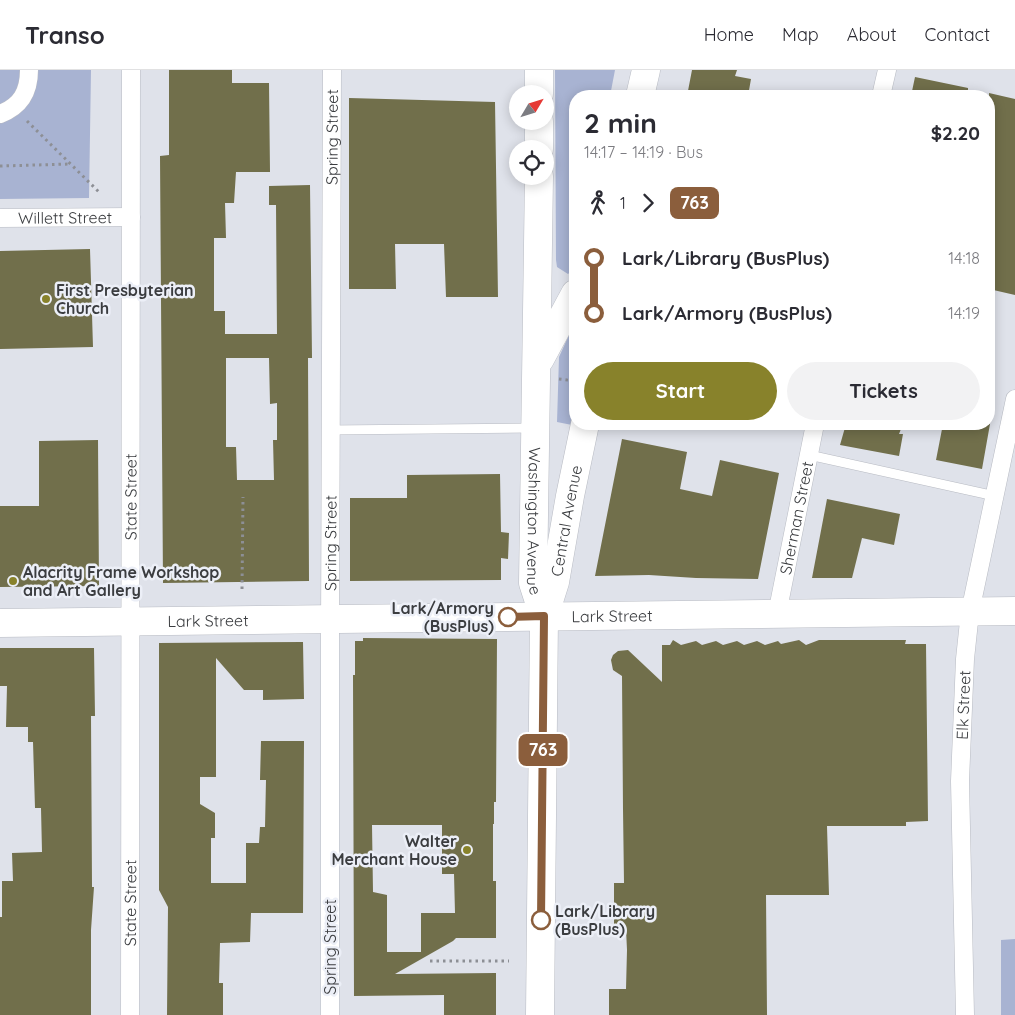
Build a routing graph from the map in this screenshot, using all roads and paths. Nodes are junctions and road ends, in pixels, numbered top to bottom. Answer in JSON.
{"nodes":[{"id":1,"x":29,"y":70,"type":"edge"},
{"id":2,"x":131,"y":70,"type":"edge"},
{"id":3,"x":332,"y":70,"type":"edge"},
{"id":4,"x":539,"y":70,"type":"edge"},
{"id":5,"x":646,"y":70,"type":"edge"},
{"id":6,"x":887,"y":70,"type":"edge"},
{"id":7,"x":539,"y":85,"type":"edge"},
{"id":8,"x":641,"y":90,"type":"edge"},
{"id":9,"x":882,"y":90,"type":"edge"},
{"id":10,"x":7,"y":111,"type":"edge"},
{"id":11,"x":72,"y":164,"type":"junction"},
{"id":12,"x":0,"y":166,"type":"edge"},
{"id":13,"x":539,"y":185,"type":"edge"},
{"id":14,"x":101,"y":194,"type":"dead end"},
{"id":15,"x":131,"y":217,"type":"junction"},
{"id":16,"x":0,"y":218,"type":"edge"},
{"id":17,"x":569,"y":311,"type":"edge"},
{"id":18,"x":548,"y":371,"type":"junction"},
{"id":19,"x":569,"y":379,"type":"edge"},
{"id":20,"x":1015,"y":399,"type":"edge"},
{"id":21,"x":536,"y":428,"type":"junction"},
{"id":22,"x":330,"y":430,"type":"junction"},
{"id":23,"x":584,"y":430,"type":"edge"},
{"id":24,"x":814,"y":430,"type":"edge"},
{"id":25,"x":809,"y":455,"type":"junction"},
{"id":26,"x":995,"y":496,"type":"junction"},
{"id":27,"x":243,"y":498,"type":"dead end"},
{"id":28,"x":242,"y":589,"type":"dead end"},
{"id":29,"x":1015,"y":611,"type":"edge"},
{"id":30,"x":970,"y":612,"type":"junction"},
{"id":31,"x":777,"y":614,"type":"junction"},
{"id":32,"x":544,"y":616,"type":"junction"},
{"id":33,"x":330,"y":619,"type":"junction"},
{"id":34,"x":130,"y":622,"type":"junction"},
{"id":35,"x":0,"y":623,"type":"edge"},
{"id":36,"x":430,"y":961,"type":"dead end"},
{"id":37,"x":509,"y":961,"type":"dead end"},
{"id":38,"x":130,"y":1015,"type":"edge"},
{"id":39,"x":330,"y":1015,"type":"edge"},
{"id":40,"x":540,"y":1015,"type":"edge"},
{"id":41,"x":965,"y":1015,"type":"edge"}],
"edges":[{"from":1,"to":10,"type":"street"},
{"from":2,"to":15,"type":"street","name":"State Street"},
{"from":3,"to":22,"type":"street","name":"Spring Street"},
{"from":4,"to":7,"type":"main road"},
{"from":5,"to":8,"type":"main road"},
{"from":6,"to":9,"type":"street"},
{"from":10,"to":11,"type":"path"},
{"from":11,"to":12,"type":"path"},
{"from":11,"to":14,"type":"path"},
{"from":13,"to":18,"type":"main road","name":"Washington Avenue"},
{"from":15,"to":16,"type":"street","name":"Willett Street"},
{"from":15,"to":34,"type":"street","name":"State Street"},
{"from":17,"to":18,"type":"main road"},
{"from":18,"to":19,"type":"path"},
{"from":18,"to":21,"type":"main road","name":"Washington Avenue"},
{"from":20,"to":26,"type":"street","name":"Elk Street"},
{"from":21,"to":22,"type":"lane"},
{"from":21,"to":32,"type":"main road","name":"Washington Avenue"},
{"from":22,"to":33,"type":"street","name":"Spring Street"},
{"from":23,"to":32,"type":"main road","name":"Central Avenue"},
{"from":24,"to":25,"type":"street","name":"Sherman Street"},
{"from":25,"to":26,"type":"lane"},
{"from":25,"to":31,"type":"street","name":"Sherman Street"},
{"from":26,"to":30,"type":"street","name":"Elk Street"},
{"from":27,"to":28,"type":"path"},
{"from":29,"to":30,"type":"main road","name":"Lark Street"},
{"from":30,"to":31,"type":"main road","name":"Lark Street"},
{"from":30,"to":41,"type":"street","name":"Elk Street"},
{"from":31,"to":32,"type":"main road","name":"Lark Street"},
{"from":32,"to":33,"type":"main road","name":"Lark Street"},
{"from":32,"to":40,"type":"main road","name":"Washington Avenue"},
{"from":33,"to":34,"type":"main road","name":"Lark Street"},
{"from":33,"to":39,"type":"street","name":"Spring Street"},
{"from":34,"to":35,"type":"main road","name":"Lark Street"},
{"from":34,"to":38,"type":"street","name":"State Street"},
{"from":36,"to":37,"type":"path"}]}
